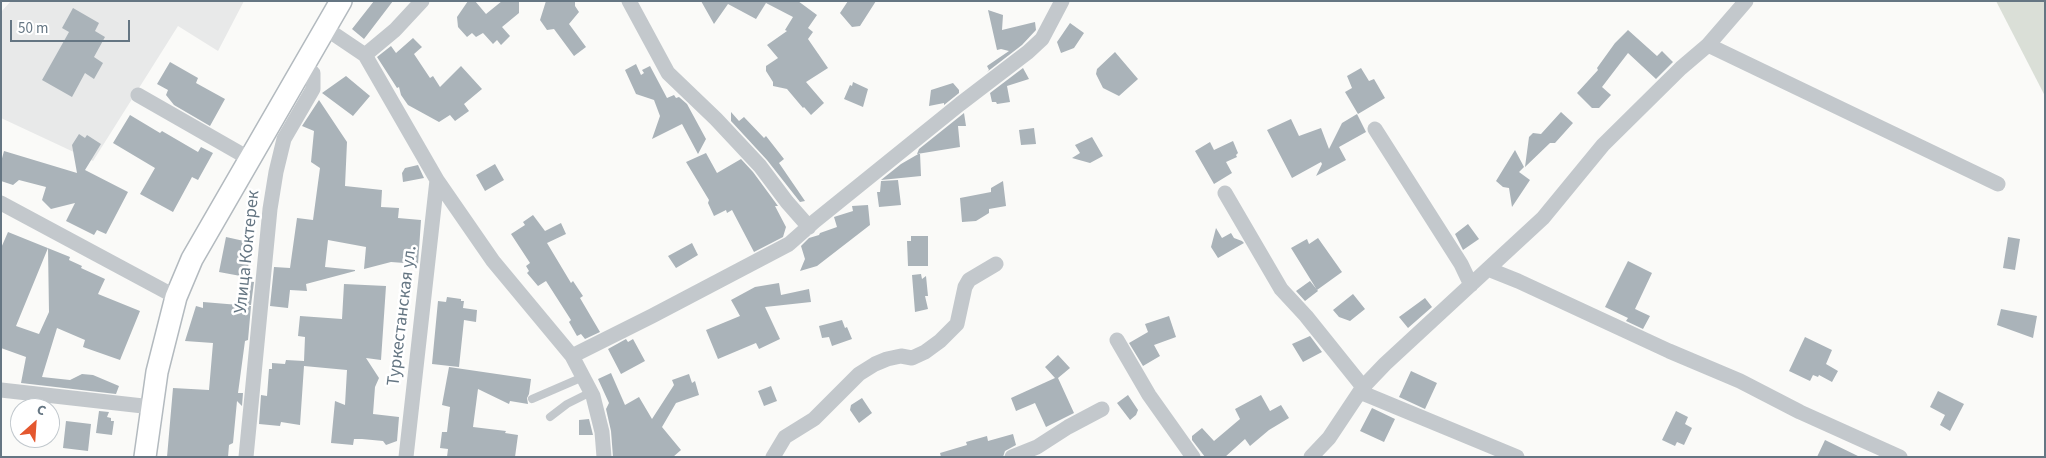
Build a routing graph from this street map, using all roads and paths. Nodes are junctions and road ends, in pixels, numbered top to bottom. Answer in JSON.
{"nodes":[{"id":1,"x":341,"y":1,"type":"edge"},
{"id":2,"x":422,"y":1,"type":"edge"},
{"id":3,"x":629,"y":1,"type":"edge"},
{"id":4,"x":1062,"y":1,"type":"edge"},
{"id":5,"x":1746,"y":1,"type":"edge"},
{"id":6,"x":325,"y":28,"type":"junction"},
{"id":7,"x":1708,"y":46,"type":"junction"},
{"id":8,"x":365,"y":55,"type":"junction"},
{"id":9,"x":303,"y":65,"type":"junction"},
{"id":10,"x":138,"y":95,"type":"dead end"},
{"id":11,"x":1375,"y":129,"type":"dead end"},
{"id":12,"x":250,"y":159,"type":"junction"},
{"id":13,"x":437,"y":180,"type":"junction"},
{"id":14,"x":1998,"y":184,"type":"dead end"},
{"id":15,"x":1225,"y":193,"type":"dead end"},
{"id":16,"x":1,"y":203,"type":"edge"},
{"id":17,"x":809,"y":227,"type":"junction"},
{"id":18,"x":996,"y":264,"type":"dead end"},
{"id":19,"x":1488,"y":269,"type":"junction"},
{"id":20,"x":1471,"y":285,"type":"junction"},
{"id":21,"x":176,"y":297,"type":"junction"},
{"id":22,"x":1117,"y":340,"type":"dead end"},
{"id":23,"x":572,"y":356,"type":"junction"},
{"id":24,"x":583,"y":377,"type":"junction"},
{"id":25,"x":1361,"y":389,"type":"junction"},
{"id":26,"x":1,"y":390,"type":"edge"},
{"id":27,"x":591,"y":392,"type":"junction"},
{"id":28,"x":532,"y":399,"type":"dead end"},
{"id":29,"x":152,"y":407,"type":"junction"},
{"id":30,"x":1102,"y":410,"type":"dead end"},
{"id":31,"x":550,"y":417,"type":"dead end"},
{"id":32,"x":145,"y":457,"type":"edge"},
{"id":33,"x":246,"y":457,"type":"edge"},
{"id":34,"x":406,"y":457,"type":"edge"},
{"id":35,"x":604,"y":457,"type":"edge"},
{"id":36,"x":773,"y":457,"type":"edge"},
{"id":37,"x":1012,"y":457,"type":"edge"},
{"id":38,"x":1193,"y":457,"type":"edge"},
{"id":39,"x":1311,"y":457,"type":"edge"},
{"id":40,"x":1517,"y":457,"type":"edge"},
{"id":41,"x":1900,"y":457,"type":"edge"}],
"edges":[{"from":1,"to":6,"type":"main road"},
{"from":2,"to":8,"type":"street"},
{"from":3,"to":17,"type":"street"},
{"from":4,"to":17,"type":"street"},
{"from":5,"to":7,"type":"street"},
{"from":6,"to":8,"type":"street"},
{"from":6,"to":9,"type":"main road"},
{"from":7,"to":14,"type":"street"},
{"from":7,"to":19,"type":"street"},
{"from":8,"to":13,"type":"street"},
{"from":9,"to":12,"type":"main road"},
{"from":9,"to":33,"type":"street","name":"Улица Коктерек"},
{"from":10,"to":12,"type":"street"},
{"from":11,"to":20,"type":"street"},
{"from":12,"to":21,"type":"main road"},
{"from":13,"to":23,"type":"street"},
{"from":13,"to":34,"type":"street","name":"Туркестанская ул."},
{"from":15,"to":25,"type":"street"},
{"from":16,"to":21,"type":"street"},
{"from":17,"to":23,"type":"street"},
{"from":18,"to":36,"type":"street"},
{"from":19,"to":20,"type":"street"},
{"from":19,"to":41,"type":"street"},
{"from":20,"to":25,"type":"street"},
{"from":21,"to":29,"type":"main road"},
{"from":22,"to":38,"type":"street"},
{"from":23,"to":24,"type":"street"},
{"from":24,"to":27,"type":"street"},
{"from":24,"to":28,"type":"lane"},
{"from":25,"to":39,"type":"street"},
{"from":25,"to":40,"type":"street"},
{"from":26,"to":29,"type":"street"},
{"from":27,"to":31,"type":"lane"},
{"from":27,"to":35,"type":"street"},
{"from":29,"to":32,"type":"main road"},
{"from":30,"to":37,"type":"street"}]}
